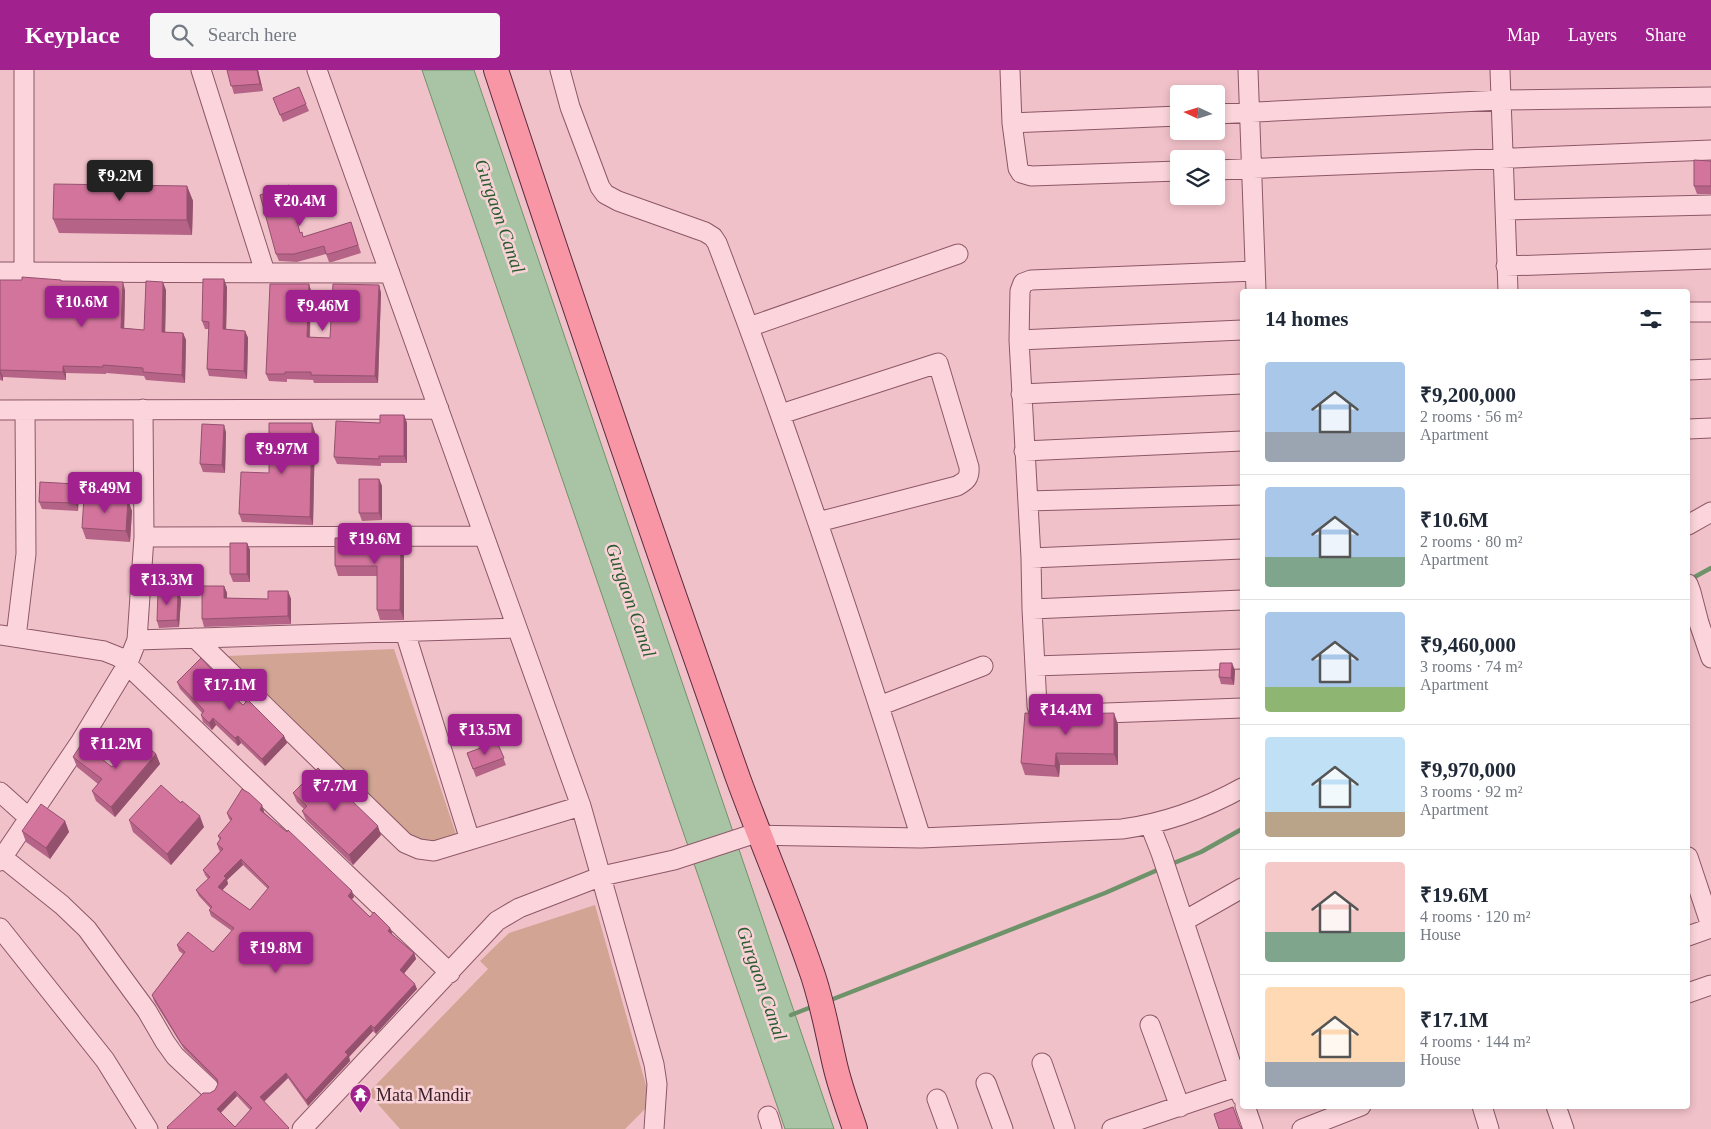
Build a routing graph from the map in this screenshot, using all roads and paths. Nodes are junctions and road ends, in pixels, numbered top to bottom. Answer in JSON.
{"nodes":[{"id":1,"x":24,"y":70,"type":"edge"},
{"id":2,"x":201,"y":70,"type":"edge"},
{"id":3,"x":318,"y":70,"type":"edge"},
{"id":4,"x":496,"y":70,"type":"edge"},
{"id":5,"x":512,"y":70,"type":"edge"},
{"id":6,"x":560,"y":70,"type":"edge"},
{"id":7,"x":1010,"y":70,"type":"edge"},
{"id":8,"x":1248,"y":70,"type":"edge"},
{"id":9,"x":1500,"y":70,"type":"edge"},
{"id":10,"x":1711,"y":97,"type":"edge"},
{"id":11,"x":1501,"y":100,"type":"junction"},
{"id":12,"x":1250,"y":113,"type":"junction"},
{"id":13,"x":1225,"y":114,"type":"edge"},
{"id":14,"x":1170,"y":116,"type":"edge"},
{"id":15,"x":1012,"y":123,"type":"junction"},
{"id":16,"x":1711,"y":150,"type":"edge"},
{"id":17,"x":1504,"y":159,"type":"junction"},
{"id":18,"x":1251,"y":169,"type":"junction"},
{"id":19,"x":1225,"y":170,"type":"edge"},
{"id":20,"x":1170,"y":171,"type":"edge"},
{"id":21,"x":1711,"y":205,"type":"edge"},
{"id":22,"x":1506,"y":210,"type":"junction"},
{"id":23,"x":958,"y":254,"type":"dead end"},
{"id":24,"x":1711,"y":259,"type":"edge"},
{"id":25,"x":1506,"y":266,"type":"junction"},
{"id":26,"x":1255,"y":271,"type":"junction"},
{"id":27,"x":0,"y":272,"type":"edge"},
{"id":28,"x":24,"y":272,"type":"junction"},
{"id":29,"x":265,"y":272,"type":"junction"},
{"id":30,"x":390,"y":273,"type":"junction"},
{"id":31,"x":1256,"y":289,"type":"edge"},
{"id":32,"x":1508,"y":289,"type":"edge"},
{"id":33,"x":1690,"y":312,"type":"edge"},
{"id":34,"x":1711,"y":312,"type":"edge"},
{"id":35,"x":749,"y":327,"type":"junction"},
{"id":36,"x":1240,"y":330,"type":"edge"},
{"id":37,"x":1019,"y":340,"type":"junction"},
{"id":38,"x":1690,"y":370,"type":"edge"},
{"id":39,"x":1711,"y":370,"type":"edge"},
{"id":40,"x":1240,"y":384,"type":"edge"},
{"id":41,"x":1021,"y":394,"type":"junction"},
{"id":42,"x":439,"y":409,"type":"junction"},
{"id":43,"x":0,"y":410,"type":"edge"},
{"id":44,"x":25,"y":410,"type":"junction"},
{"id":45,"x":143,"y":410,"type":"junction"},
{"id":46,"x":781,"y":414,"type":"junction"},
{"id":47,"x":1690,"y":428,"type":"edge"},
{"id":48,"x":1711,"y":428,"type":"edge"},
{"id":49,"x":1240,"y":441,"type":"edge"},
{"id":50,"x":1024,"y":451,"type":"junction"},
{"id":51,"x":1240,"y":494,"type":"edge"},
{"id":52,"x":1028,"y":501,"type":"junction"},
{"id":53,"x":1711,"y":512,"type":"edge"},
{"id":54,"x":818,"y":522,"type":"junction"},
{"id":55,"x":1690,"y":524,"type":"edge"},
{"id":56,"x":484,"y":536,"type":"junction"},
{"id":57,"x":144,"y":537,"type":"junction"},
{"id":58,"x":1240,"y":549,"type":"edge"},
{"id":59,"x":1031,"y":558,"type":"junction"},
{"id":60,"x":1690,"y":597,"type":"edge"},
{"id":61,"x":1240,"y":600,"type":"edge"},
{"id":62,"x":1032,"y":609,"type":"junction"},
{"id":63,"x":517,"y":628,"type":"junction"},
{"id":64,"x":405,"y":632,"type":"junction"},
{"id":65,"x":1694,"y":633,"type":"edge"},
{"id":66,"x":8,"y":636,"type":"edge"},
{"id":67,"x":196,"y":638,"type":"junction"},
{"id":68,"x":137,"y":640,"type":"junction"},
{"id":69,"x":1711,"y":658,"type":"edge"},
{"id":70,"x":1240,"y":659,"type":"edge"},
{"id":71,"x":127,"y":665,"type":"junction"},
{"id":72,"x":984,"y":666,"type":"dead end"},
{"id":73,"x":1035,"y":666,"type":"junction"},
{"id":74,"x":879,"y":706,"type":"junction"},
{"id":75,"x":1240,"y":708,"type":"edge"},
{"id":76,"x":1240,"y":789,"type":"edge"},
{"id":77,"x":0,"y":792,"type":"edge"},
{"id":78,"x":581,"y":806,"type":"junction"},
{"id":79,"x":29,"y":818,"type":"junction"},
{"id":80,"x":1150,"y":825,"type":"junction"},
{"id":81,"x":758,"y":835,"type":"junction"},
{"id":82,"x":921,"y":838,"type":"junction"},
{"id":83,"x":470,"y":840,"type":"junction"},
{"id":84,"x":1,"y":859,"type":"edge"},
{"id":85,"x":1690,"y":863,"type":"edge"},
{"id":86,"x":602,"y":876,"type":"junction"},
{"id":87,"x":1240,"y":889,"type":"edge"},
{"id":88,"x":1184,"y":921,"type":"junction"},
{"id":89,"x":1711,"y":927,"type":"edge"},
{"id":90,"x":0,"y":928,"type":"edge"},
{"id":91,"x":1690,"y":935,"type":"edge"},
{"id":92,"x":450,"y":973,"type":"junction"},
{"id":93,"x":1711,"y":985,"type":"edge"},
{"id":94,"x":1690,"y":992,"type":"edge"},
{"id":95,"x":835,"y":1024,"type":"junction"},
{"id":96,"x":1150,"y":1025,"type":"dead end"},
{"id":97,"x":1042,"y":1063,"type":"dead end"},
{"id":98,"x":986,"y":1083,"type":"dead end"},
{"id":99,"x":1240,"y":1086,"type":"edge"},
{"id":100,"x":209,"y":1088,"type":"dead end"},
{"id":101,"x":1240,"y":1089,"type":"edge"},
{"id":102,"x":937,"y":1099,"type":"dead end"},
{"id":103,"x":1180,"y":1107,"type":"junction"},
{"id":104,"x":1247,"y":1109,"type":"edge"},
{"id":105,"x":1357,"y":1109,"type":"edge"},
{"id":106,"x":1483,"y":1109,"type":"edge"},
{"id":107,"x":1557,"y":1109,"type":"edge"},
{"id":108,"x":1336,"y":1123,"type":"edge"},
{"id":109,"x":1124,"y":1127,"type":"edge"},
{"id":110,"x":148,"y":1129,"type":"edge"},
{"id":111,"x":302,"y":1129,"type":"edge"},
{"id":112,"x":654,"y":1129,"type":"edge"},
{"id":113,"x":855,"y":1129,"type":"edge"},
{"id":114,"x":870,"y":1129,"type":"edge"},
{"id":115,"x":948,"y":1129,"type":"edge"},
{"id":116,"x":1003,"y":1129,"type":"edge"},
{"id":117,"x":1064,"y":1129,"type":"edge"},
{"id":118,"x":1253,"y":1129,"type":"edge"},
{"id":119,"x":1302,"y":1129,"type":"edge"},
{"id":120,"x":1489,"y":1129,"type":"edge"},
{"id":121,"x":1564,"y":1129,"type":"edge"}],
"edges":[{"from":1,"to":28,"type":"street"},
{"from":2,"to":29,"type":"street"},
{"from":3,"to":30,"type":"street"},
{"from":4,"to":81,"type":"main road"},
{"from":5,"to":81,"type":"main road"},
{"from":6,"to":35,"type":"street"},
{"from":7,"to":15,"type":"street"},
{"from":8,"to":12,"type":"street"},
{"from":9,"to":11,"type":"street"},
{"from":10,"to":11,"type":"street"},
{"from":11,"to":12,"type":"street"},
{"from":11,"to":17,"type":"street"},
{"from":12,"to":13,"type":"street"},
{"from":12,"to":18,"type":"street"},
{"from":14,"to":15,"type":"street"},
{"from":15,"to":20,"type":"street"},
{"from":16,"to":17,"type":"street"},
{"from":17,"to":18,"type":"street"},
{"from":17,"to":22,"type":"street"},
{"from":18,"to":19,"type":"street"},
{"from":18,"to":26,"type":"street"},
{"from":21,"to":22,"type":"street"},
{"from":22,"to":25,"type":"street"},
{"from":23,"to":35,"type":"street"},
{"from":24,"to":25,"type":"street"},
{"from":25,"to":32,"type":"street"},
{"from":26,"to":31,"type":"street"},
{"from":26,"to":37,"type":"street"},
{"from":27,"to":28,"type":"street"},
{"from":28,"to":29,"type":"street"},
{"from":29,"to":30,"type":"street"},
{"from":30,"to":42,"type":"street"},
{"from":33,"to":34,"type":"street"},
{"from":35,"to":46,"type":"street"},
{"from":36,"to":37,"type":"street"},
{"from":37,"to":41,"type":"street"},
{"from":38,"to":39,"type":"street"},
{"from":40,"to":41,"type":"street"},
{"from":41,"to":50,"type":"street"},
{"from":42,"to":45,"type":"street"},
{"from":42,"to":56,"type":"street"},
{"from":43,"to":44,"type":"street"},
{"from":44,"to":45,"type":"street"},
{"from":44,"to":66,"type":"street"},
{"from":45,"to":57,"type":"street"},
{"from":46,"to":54,"type":"street"},
{"from":46,"to":54,"type":"street"},
{"from":47,"to":48,"type":"street"},
{"from":49,"to":50,"type":"street"},
{"from":50,"to":52,"type":"street"},
{"from":51,"to":52,"type":"street"},
{"from":52,"to":59,"type":"street"},
{"from":53,"to":55,"type":"street"},
{"from":54,"to":74,"type":"street"},
{"from":56,"to":57,"type":"street"},
{"from":56,"to":63,"type":"street"},
{"from":57,"to":68,"type":"street"},
{"from":58,"to":59,"type":"street"},
{"from":59,"to":62,"type":"street"},
{"from":60,"to":65,"type":"street"},
{"from":61,"to":62,"type":"street"},
{"from":62,"to":73,"type":"street"},
{"from":63,"to":64,"type":"street"},
{"from":63,"to":78,"type":"street"},
{"from":64,"to":67,"type":"street"},
{"from":64,"to":83,"type":"street"},
{"from":65,"to":69,"type":"street"},
{"from":66,"to":71,"type":"street"},
{"from":67,"to":68,"type":"street"},
{"from":67,"to":83,"type":"street"},
{"from":68,"to":71,"type":"street"},
{"from":70,"to":73,"type":"street"},
{"from":71,"to":79,"type":"street"},
{"from":71,"to":92,"type":"street"},
{"from":72,"to":74,"type":"street"},
{"from":73,"to":75,"type":"street"},
{"from":74,"to":82,"type":"street"},
{"from":76,"to":80,"type":"street"},
{"from":77,"to":79,"type":"street"},
{"from":78,"to":83,"type":"street"},
{"from":78,"to":86,"type":"street"},
{"from":79,"to":84,"type":"street"},
{"from":80,"to":82,"type":"street"},
{"from":80,"to":88,"type":"street"},
{"from":81,"to":82,"type":"street"},
{"from":81,"to":86,"type":"street"},
{"from":81,"to":95,"type":"main road"},
{"from":84,"to":100,"type":"street"},
{"from":85,"to":89,"type":"street"},
{"from":86,"to":92,"type":"street"},
{"from":86,"to":112,"type":"street"},
{"from":87,"to":88,"type":"street"},
{"from":88,"to":99,"type":"street"},
{"from":89,"to":91,"type":"street"},
{"from":90,"to":110,"type":"street"},
{"from":92,"to":111,"type":"street"},
{"from":93,"to":94,"type":"street"},
{"from":95,"to":113,"type":"main road"},
{"from":95,"to":114,"type":"main road"},
{"from":96,"to":103,"type":"street"},
{"from":97,"to":117,"type":"street"},
{"from":98,"to":116,"type":"street"},
{"from":101,"to":103,"type":"street"},
{"from":102,"to":115,"type":"street"},
{"from":103,"to":109,"type":"street"},
{"from":104,"to":118,"type":"street"},
{"from":105,"to":108,"type":"street"},
{"from":106,"to":120,"type":"street"},
{"from":107,"to":121,"type":"street"},
{"from":108,"to":119,"type":"street"}]}
